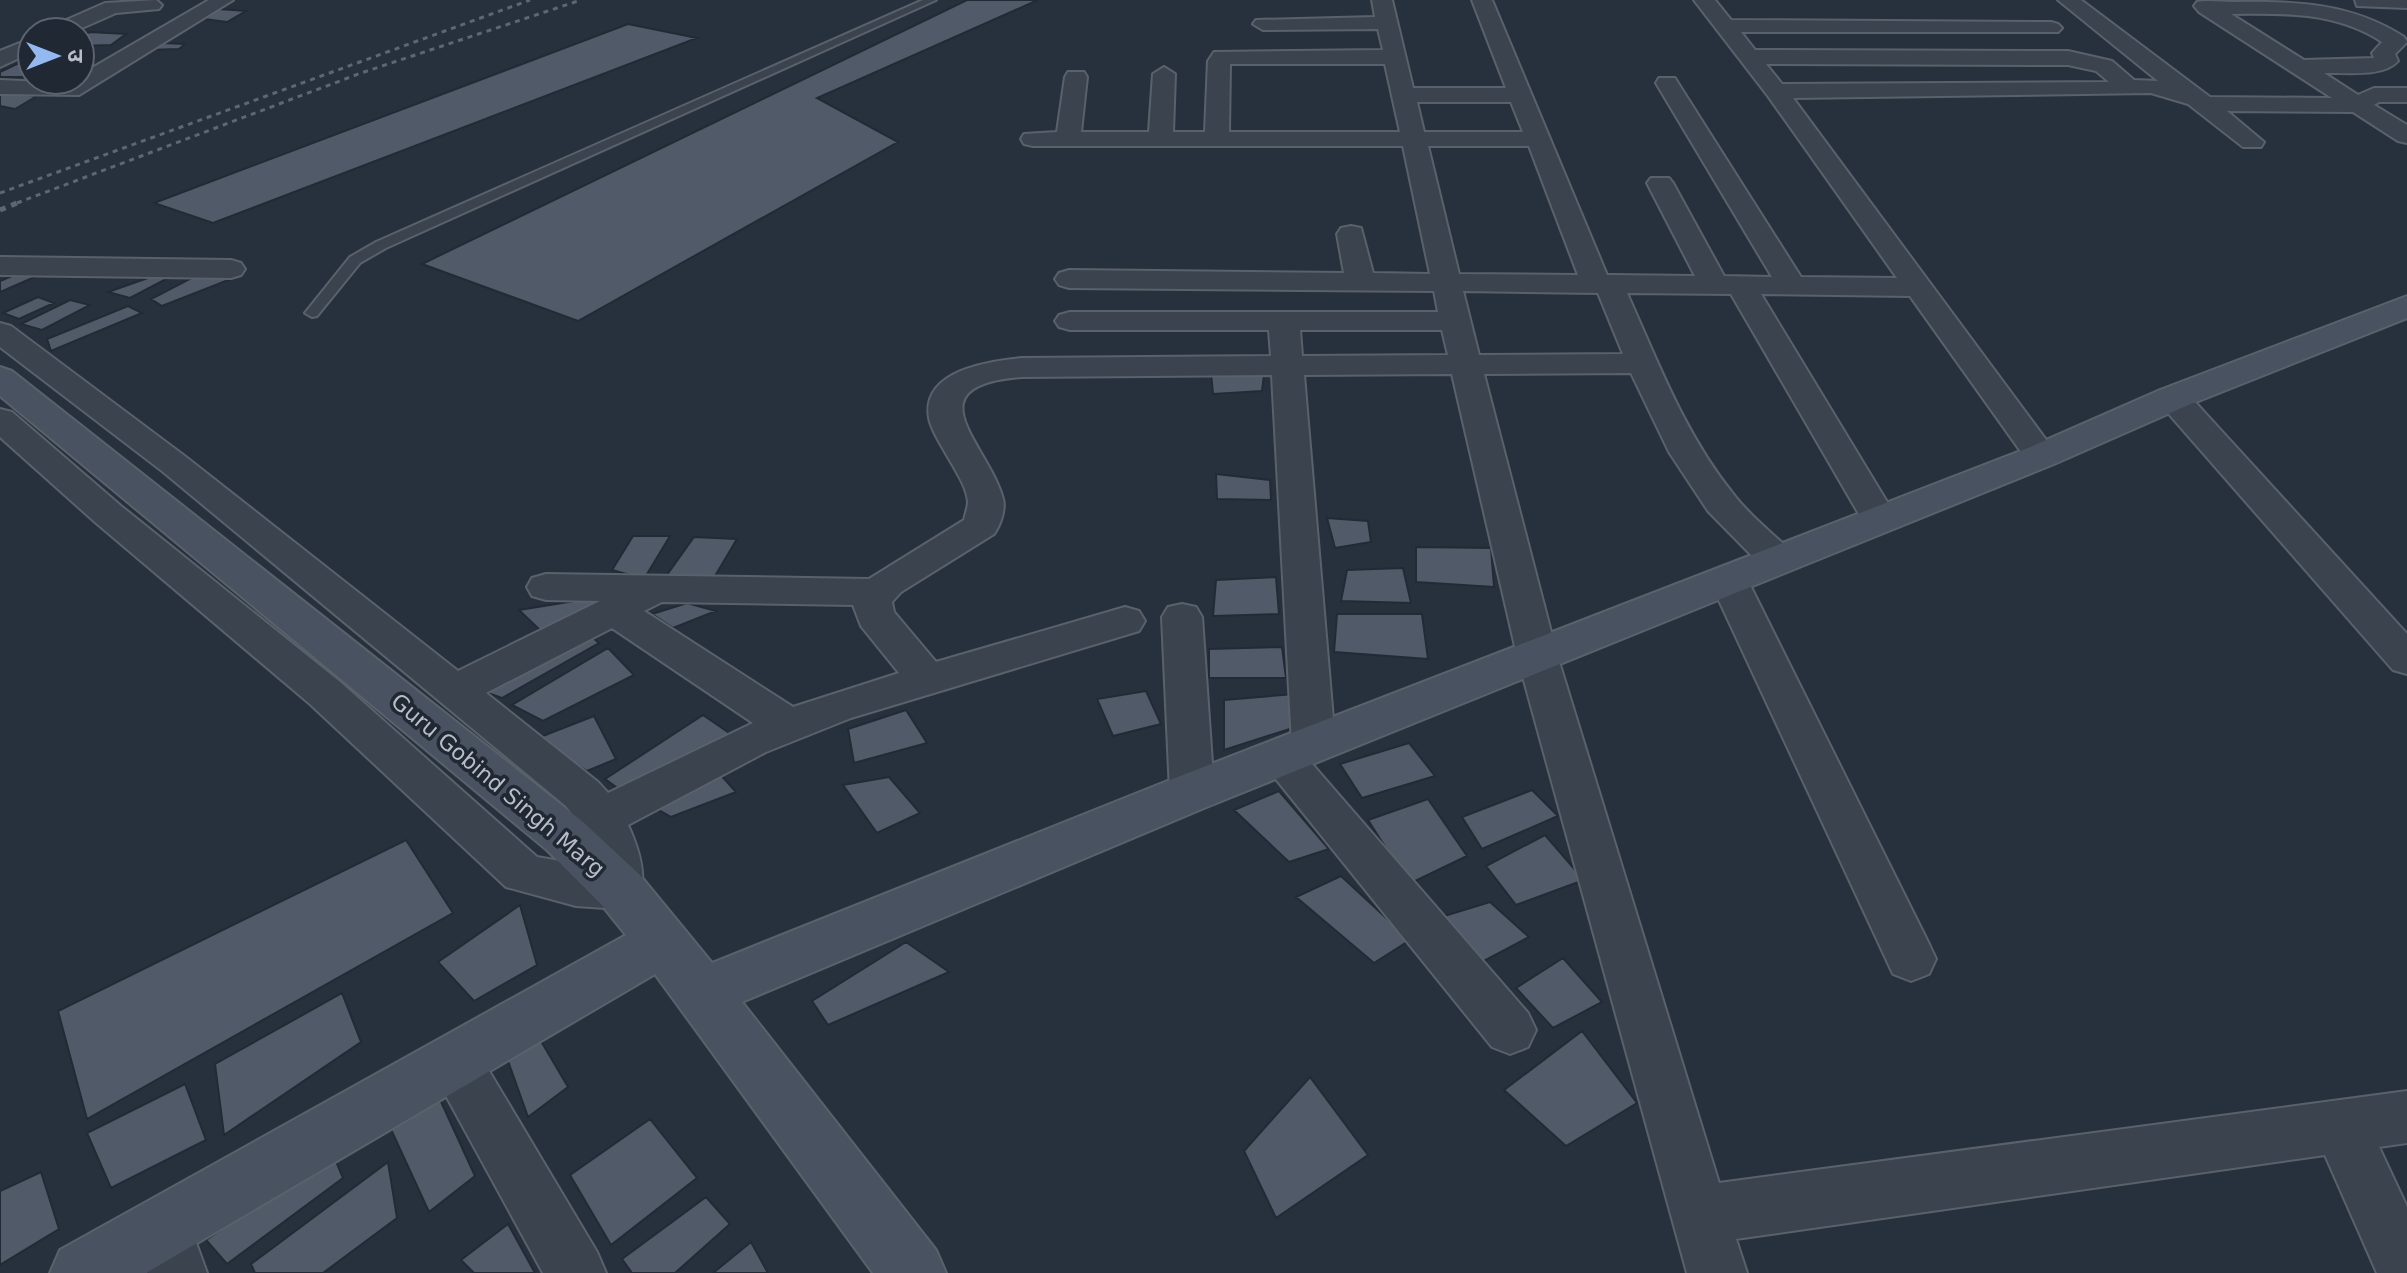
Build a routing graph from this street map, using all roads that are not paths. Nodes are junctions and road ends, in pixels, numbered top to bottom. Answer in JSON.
{"nodes":[{"id":1,"x":223,"y":0,"type":"edge"},
{"id":2,"x":931,"y":0,"type":"edge"},
{"id":3,"x":1482,"y":0,"type":"edge"},
{"id":4,"x":1704,"y":0,"type":"edge"},
{"id":5,"x":2068,"y":0,"type":"edge"},
{"id":6,"x":2364,"y":2,"type":"edge"},
{"id":7,"x":2407,"y":2,"type":"edge"},
{"id":8,"x":2200,"y":4,"type":"edge"},
{"id":9,"x":152,"y":5,"type":"dead end"},
{"id":10,"x":1384,"y":12,"type":"edge"},
{"id":11,"x":1730,"y":13,"type":"edge"},
{"id":12,"x":90,"y":16,"type":"edge"},
{"id":13,"x":1263,"y":24,"type":"dead end"},
{"id":14,"x":2051,"y":28,"type":"dead end"},
{"id":15,"x":1395,"y":57,"type":"junction"},
{"id":16,"x":1749,"y":57,"type":"junction"},
{"id":17,"x":2298,"y":67,"type":"junction"},
{"id":18,"x":1164,"y":74,"type":"dead end"},
{"id":19,"x":1076,"y":77,"type":"dead end"},
{"id":20,"x":1667,"y":83,"type":"dead end"},
{"id":21,"x":0,"y":87,"type":"edge"},
{"id":22,"x":2128,"y":87,"type":"junction"},
{"id":23,"x":1776,"y":91,"type":"junction"},
{"id":24,"x":1404,"y":95,"type":"junction"},
{"id":25,"x":1519,"y":95,"type":"junction"},
{"id":26,"x":2407,"y":95,"type":"edge"},
{"id":27,"x":2202,"y":102,"type":"junction"},
{"id":28,"x":2358,"y":105,"type":"junction"},
{"id":29,"x":2407,"y":136,"type":"edge"},
{"id":30,"x":1217,"y":137,"type":"junction"},
{"id":31,"x":1068,"y":138,"type":"junction"},
{"id":32,"x":1161,"y":138,"type":"junction"},
{"id":33,"x":1414,"y":138,"type":"junction"},
{"id":34,"x":1033,"y":139,"type":"dead end"},
{"id":35,"x":1537,"y":139,"type":"junction"},
{"id":36,"x":2252,"y":142,"type":"dead end"},
{"id":37,"x":1660,"y":183,"type":"dead end"},
{"id":38,"x":1351,"y":234,"type":"dead end"},
{"id":39,"x":0,"y":266,"type":"edge"},
{"id":40,"x":231,"y":269,"type":"dead end"},
{"id":41,"x":1069,"y":279,"type":"dead end"},
{"id":42,"x":1360,"y":282,"type":"junction"},
{"id":43,"x":1448,"y":283,"type":"junction"},
{"id":44,"x":1602,"y":283,"type":"junction"},
{"id":45,"x":1728,"y":285,"type":"junction"},
{"id":46,"x":1792,"y":286,"type":"junction"},
{"id":47,"x":1919,"y":287,"type":"junction"},
{"id":48,"x":2407,"y":306,"type":"edge"},
{"id":49,"x":312,"y":313,"type":"dead end"},
{"id":50,"x":1070,"y":321,"type":"dead end"},
{"id":51,"x":1284,"y":321,"type":"junction"},
{"id":52,"x":1455,"y":321,"type":"junction"},
{"id":53,"x":0,"y":332,"type":"edge"},
{"id":54,"x":1466,"y":363,"type":"junction"},
{"id":55,"x":1644,"y":363,"type":"junction"},
{"id":56,"x":1287,"y":365,"type":"junction"},
{"id":57,"x":0,"y":378,"type":"edge"},
{"id":58,"x":2173,"y":398,"type":"junction"},
{"id":59,"x":0,"y":419,"type":"edge"},
{"id":60,"x":2041,"y":456,"type":"junction"},
{"id":61,"x":1880,"y":520,"type":"junction"},
{"id":62,"x":1778,"y":560,"type":"junction"},
{"id":63,"x":1728,"y":579,"type":"junction"},
{"id":64,"x":546,"y":587,"type":"dead end"},
{"id":65,"x":654,"y":589,"type":"junction"},
{"id":66,"x":876,"y":592,"type":"junction"},
{"id":67,"x":614,"y":610,"type":"junction"},
{"id":68,"x":1182,"y":617,"type":"dead end"},
{"id":69,"x":1125,"y":621,"type":"dead end"},
{"id":70,"x":1537,"y":655,"type":"junction"},
{"id":71,"x":2407,"y":660,"type":"edge"},
{"id":72,"x":928,"y":680,"type":"junction"},
{"id":73,"x":455,"y":691,"type":"junction"},
{"id":74,"x":789,"y":726,"type":"junction"},
{"id":75,"x":1297,"y":750,"type":"junction"},
{"id":76,"x":1192,"y":792,"type":"junction"},
{"id":77,"x":584,"y":827,"type":"junction"},
{"id":78,"x":620,"y":889,"type":"junction"},
{"id":79,"x":663,"y":942,"type":"junction"},
{"id":80,"x":1911,"y":959,"type":"dead end"},
{"id":81,"x":702,"y":993,"type":"junction"},
{"id":82,"x":1510,"y":1030,"type":"dead end"},
{"id":83,"x":454,"y":1061,"type":"junction"},
{"id":84,"x":2407,"y":1117,"type":"edge"},
{"id":85,"x":2340,"y":1126,"type":"junction"},
{"id":86,"x":1700,"y":1215,"type":"junction"},
{"id":87,"x":169,"y":1251,"type":"edge"},
{"id":88,"x":83,"y":1273,"type":"edge"},
{"id":89,"x":576,"y":1273,"type":"edge"},
{"id":90,"x":913,"y":1273,"type":"edge"},
{"id":91,"x":1717,"y":1273,"type":"edge"},
{"id":92,"x":2407,"y":1273,"type":"edge"}],
"edges":[{"from":1,"to":21,"type":"street"},
{"from":2,"to":49,"type":"lane"},
{"from":3,"to":25,"type":"street"},
{"from":4,"to":11,"type":"street"},
{"from":5,"to":27,"type":"street"},
{"from":6,"to":7,"type":"street"},
{"from":8,"to":17,"type":"street"},
{"from":8,"to":17,"type":"street"},
{"from":9,"to":12,"type":"street"},
{"from":10,"to":13,"type":"street"},
{"from":10,"to":15,"type":"street"},
{"from":11,"to":14,"type":"street"},
{"from":11,"to":16,"type":"street"},
{"from":15,"to":24,"type":"street"},
{"from":15,"to":30,"type":"street"},
{"from":16,"to":22,"type":"street"},
{"from":16,"to":23,"type":"street"},
{"from":17,"to":28,"type":"street"},
{"from":18,"to":32,"type":"street"},
{"from":19,"to":31,"type":"street"},
{"from":20,"to":46,"type":"street"},
{"from":22,"to":23,"type":"street"},
{"from":22,"to":27,"type":"street"},
{"from":23,"to":47,"type":"street"},
{"from":24,"to":25,"type":"street"},
{"from":24,"to":33,"type":"street"},
{"from":25,"to":35,"type":"street"},
{"from":26,"to":28,"type":"street"},
{"from":27,"to":28,"type":"street"},
{"from":27,"to":36,"type":"street"},
{"from":28,"to":29,"type":"street"},
{"from":30,"to":32,"type":"street"},
{"from":30,"to":33,"type":"street"},
{"from":31,"to":32,"type":"street"},
{"from":31,"to":34,"type":"street"},
{"from":33,"to":35,"type":"street"},
{"from":33,"to":43,"type":"street"},
{"from":35,"to":44,"type":"street"},
{"from":37,"to":45,"type":"street"},
{"from":38,"to":42,"type":"street"},
{"from":39,"to":40,"type":"street"},
{"from":41,"to":42,"type":"street"},
{"from":42,"to":43,"type":"street"},
{"from":43,"to":44,"type":"street"},
{"from":43,"to":52,"type":"street"},
{"from":44,"to":45,"type":"street"},
{"from":44,"to":55,"type":"street"},
{"from":45,"to":46,"type":"street"},
{"from":45,"to":61,"type":"street"},
{"from":46,"to":47,"type":"street"},
{"from":47,"to":60,"type":"street"},
{"from":48,"to":58,"type":"street"},
{"from":50,"to":51,"type":"street"},
{"from":51,"to":52,"type":"street"},
{"from":51,"to":56,"type":"street"},
{"from":52,"to":54,"type":"street"},
{"from":53,"to":73,"type":"street"},
{"from":54,"to":55,"type":"street"},
{"from":54,"to":56,"type":"street"},
{"from":54,"to":70,"type":"street"},
{"from":55,"to":62,"type":"street"},
{"from":56,"to":66,"type":"street"},
{"from":56,"to":75,"type":"street"},
{"from":57,"to":77,"type":"street","name":"Guru Gobind Singh Marg"},
{"from":58,"to":60,"type":"street"},
{"from":58,"to":71,"type":"street"},
{"from":59,"to":78,"type":"street"},
{"from":60,"to":61,"type":"street"},
{"from":61,"to":62,"type":"street"},
{"from":62,"to":63,"type":"street"},
{"from":63,"to":70,"type":"street"},
{"from":63,"to":80,"type":"street"},
{"from":64,"to":65,"type":"street"},
{"from":65,"to":66,"type":"street"},
{"from":65,"to":67,"type":"street"},
{"from":66,"to":72,"type":"street"},
{"from":67,"to":73,"type":"street"},
{"from":67,"to":74,"type":"street"},
{"from":68,"to":76,"type":"street"},
{"from":69,"to":72,"type":"street"},
{"from":70,"to":75,"type":"street"},
{"from":70,"to":86,"type":"street"},
{"from":72,"to":74,"type":"street"},
{"from":73,"to":77,"type":"street"},
{"from":74,"to":77,"type":"street"},
{"from":75,"to":76,"type":"street"},
{"from":75,"to":82,"type":"street"},
{"from":76,"to":81,"type":"street"},
{"from":77,"to":78,"type":"street","name":"Guru Gobind Singh Marg"},
{"from":78,"to":79,"type":"street","name":"Guru Gobind Singh Marg"},
{"from":79,"to":81,"type":"street","name":"Guru Gobind Singh Marg"},
{"from":79,"to":83,"type":"street"},
{"from":81,"to":90,"type":"street","name":"Guru Gobind Singh Marg"},
{"from":83,"to":87,"type":"street"},
{"from":83,"to":89,"type":"street"},
{"from":84,"to":85,"type":"street"},
{"from":85,"to":86,"type":"street"},
{"from":85,"to":92,"type":"street"},
{"from":86,"to":91,"type":"street"},
{"from":87,"to":88,"type":"street"}]}
